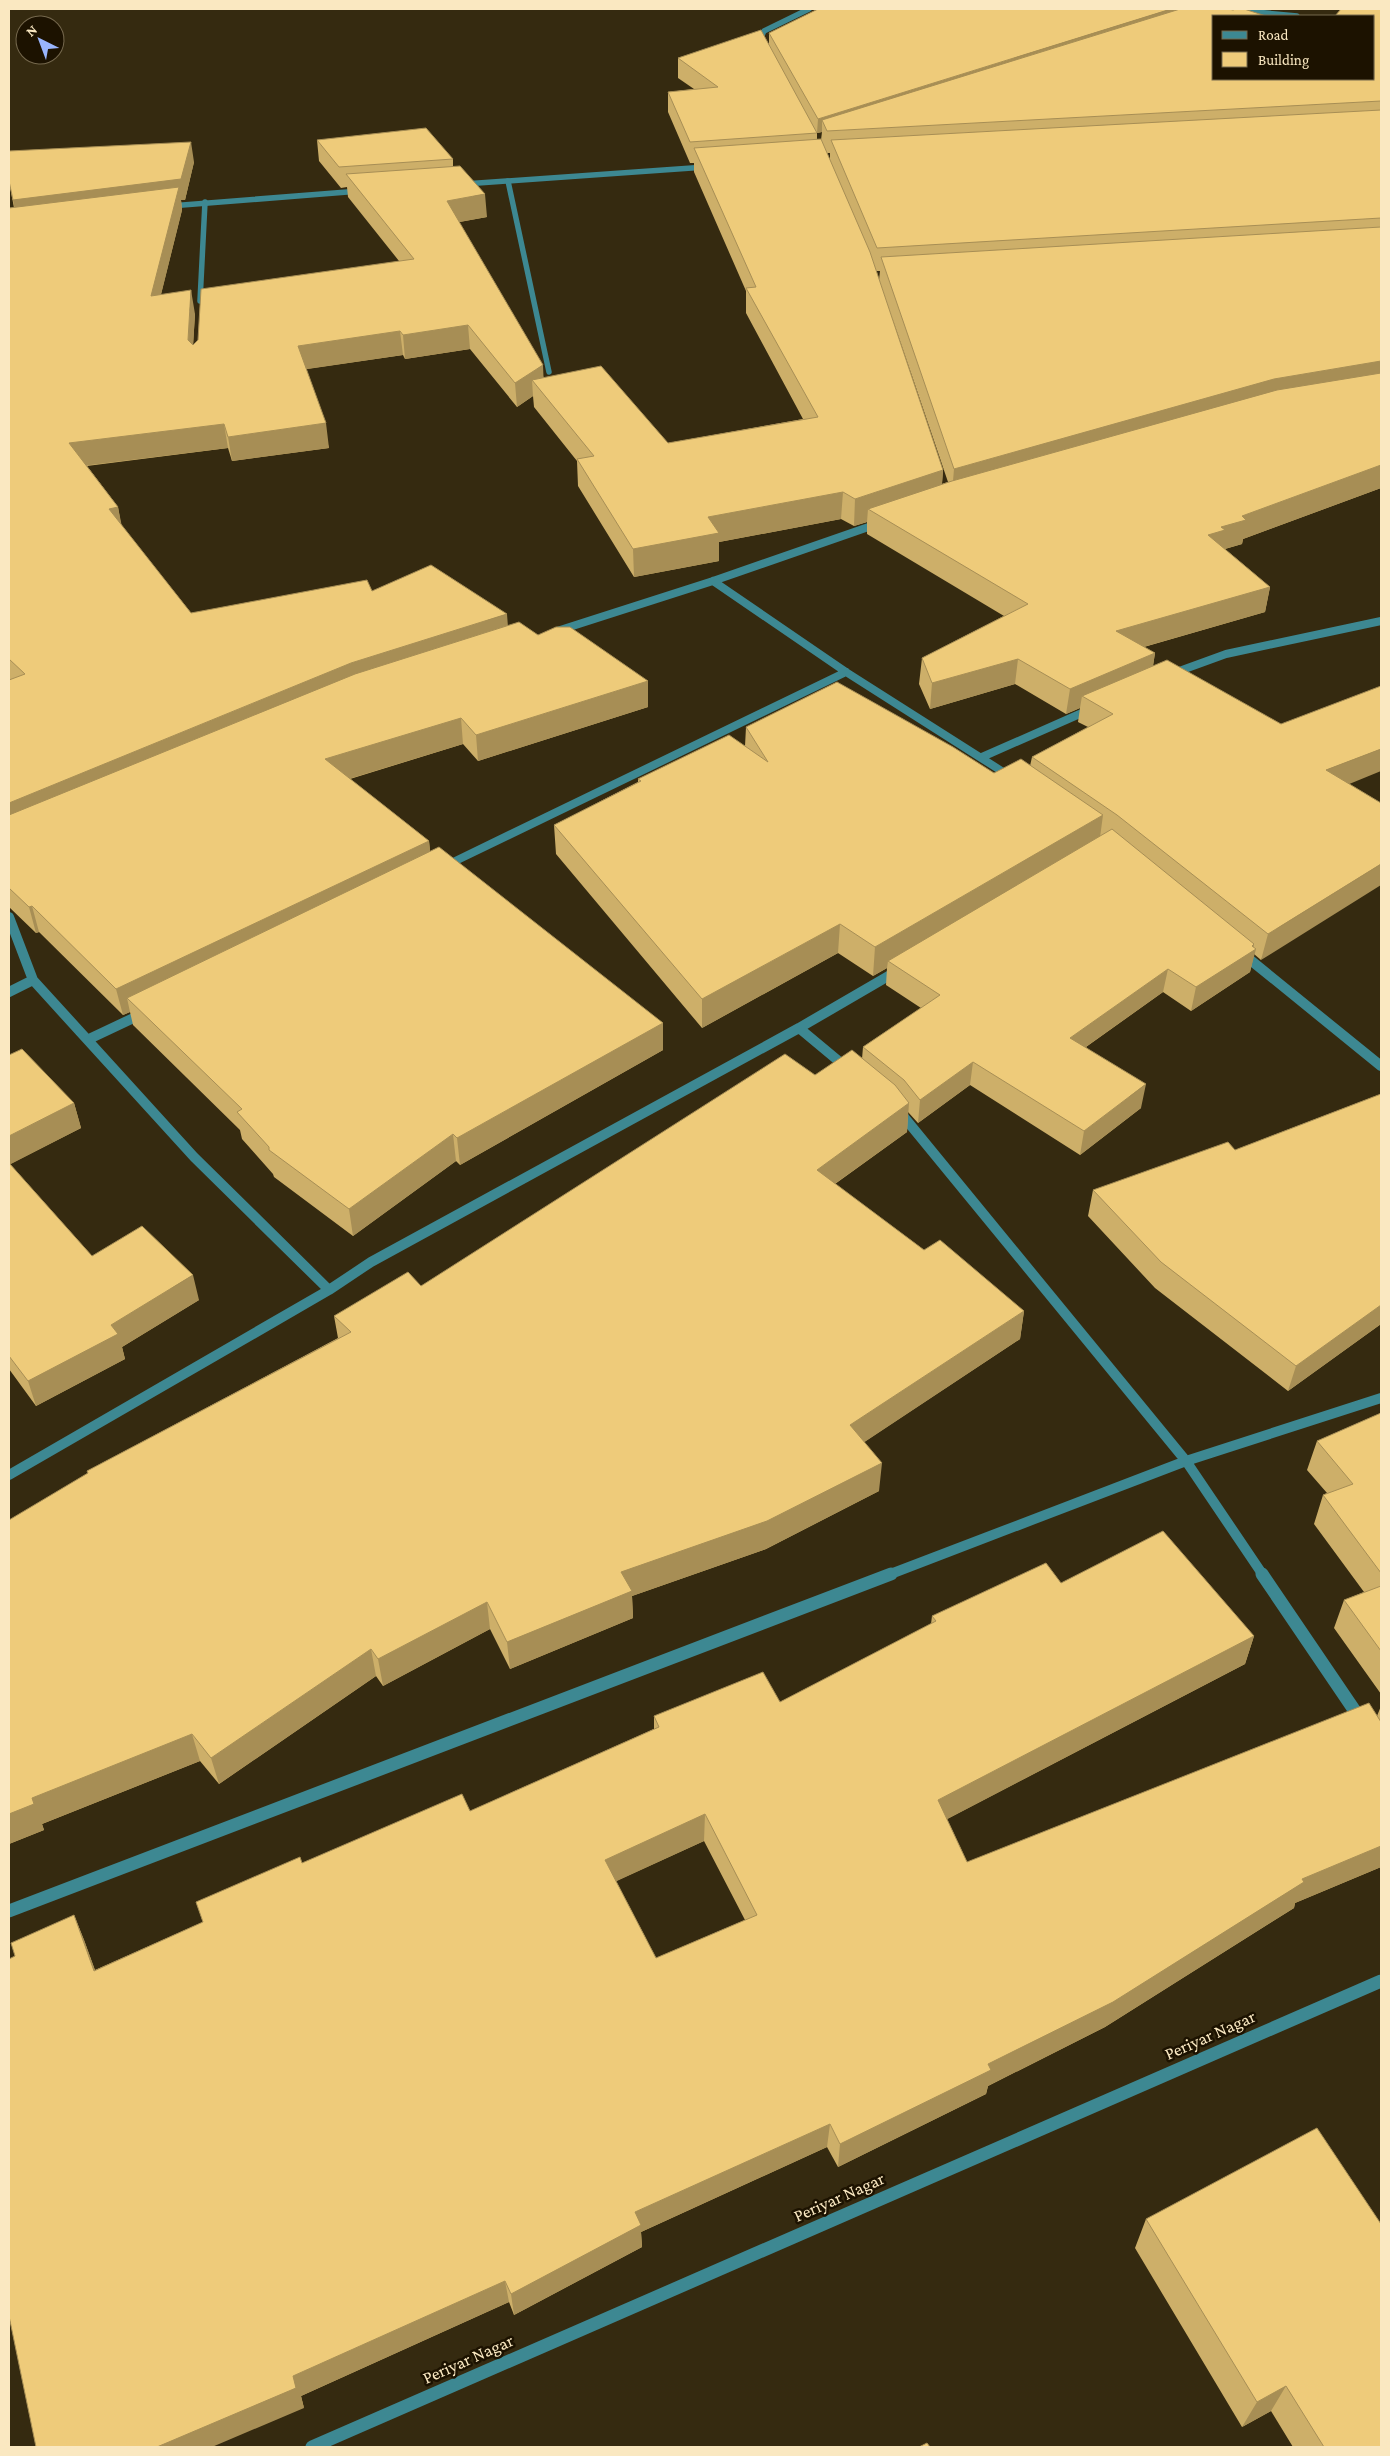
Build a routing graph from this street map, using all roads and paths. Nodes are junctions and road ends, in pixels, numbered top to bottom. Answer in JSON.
{"nodes":[{"id":1,"x":809,"y":9,"type":"edge"},
{"id":2,"x":1225,"y":9,"type":"edge"},
{"id":3,"x":1216,"y":12,"type":"edge"},
{"id":4,"x":1287,"y":15,"type":"edge"},
{"id":5,"x":768,"y":53,"type":"edge"},
{"id":6,"x":715,"y":166,"type":"edge"},
{"id":7,"x":508,"y":181,"type":"junction"},
{"id":8,"x":459,"y":184,"type":"edge"},
{"id":9,"x":371,"y":191,"type":"edge"},
{"id":10,"x":205,"y":202,"type":"junction"},
{"id":11,"x":163,"y":207,"type":"edge"},
{"id":12,"x":200,"y":307,"type":"edge"},
{"id":13,"x":549,"y":372,"type":"dead end"},
{"id":14,"x":891,"y":519,"type":"edge"},
{"id":15,"x":713,"y":581,"type":"junction"},
{"id":16,"x":1381,"y":621,"type":"edge"},
{"id":17,"x":544,"y":635,"type":"edge"},
{"id":18,"x":846,"y":672,"type":"junction"},
{"id":19,"x":1166,"y":676,"type":"edge"},
{"id":20,"x":1096,"y":707,"type":"edge"},
{"id":21,"x":982,"y":757,"type":"junction"},
{"id":22,"x":1021,"y":784,"type":"edge"},
{"id":23,"x":436,"y":871,"type":"edge"},
{"id":24,"x":9,"y":917,"type":"edge"},
{"id":25,"x":1233,"y":946,"type":"edge"},
{"id":26,"x":908,"y":964,"type":"edge"},
{"id":27,"x":33,"y":980,"type":"junction"},
{"id":28,"x":9,"y":992,"type":"edge"},
{"id":29,"x":151,"y":1009,"type":"edge"},
{"id":30,"x":799,"y":1028,"type":"junction"},
{"id":31,"x":89,"y":1039,"type":"junction"},
{"id":32,"x":1381,"y":1066,"type":"edge"},
{"id":33,"x":859,"y":1078,"type":"edge"},
{"id":34,"x":889,"y":1102,"type":"edge"},
{"id":35,"x":329,"y":1290,"type":"junction"},
{"id":36,"x":1381,"y":1398,"type":"edge"},
{"id":37,"x":1186,"y":1460,"type":"junction"},
{"id":38,"x":9,"y":1475,"type":"edge"},
{"id":39,"x":1370,"y":1734,"type":"edge"},
{"id":40,"x":9,"y":1912,"type":"edge"},
{"id":41,"x":1381,"y":1981,"type":"edge"},
{"id":42,"x":312,"y":2447,"type":"edge"}],
"edges":[{"from":1,"to":5,"type":"street"},
{"from":2,"to":3,"type":"street"},
{"from":2,"to":4,"type":"street"},
{"from":6,"to":7,"type":"street"},
{"from":7,"to":8,"type":"street"},
{"from":7,"to":13,"type":"street"},
{"from":9,"to":10,"type":"street"},
{"from":10,"to":11,"type":"street"},
{"from":10,"to":12,"type":"street"},
{"from":14,"to":15,"type":"street"},
{"from":15,"to":17,"type":"street"},
{"from":15,"to":18,"type":"street"},
{"from":16,"to":19,"type":"street"},
{"from":18,"to":21,"type":"street"},
{"from":18,"to":23,"type":"street"},
{"from":20,"to":21,"type":"street"},
{"from":21,"to":22,"type":"street"},
{"from":24,"to":27,"type":"street"},
{"from":25,"to":32,"type":"street"},
{"from":26,"to":30,"type":"street"},
{"from":27,"to":28,"type":"street"},
{"from":27,"to":31,"type":"street"},
{"from":29,"to":31,"type":"street"},
{"from":30,"to":33,"type":"street"},
{"from":30,"to":35,"type":"street"},
{"from":31,"to":35,"type":"street"},
{"from":34,"to":37,"type":"street"},
{"from":35,"to":38,"type":"street"},
{"from":36,"to":37,"type":"street"},
{"from":37,"to":39,"type":"street"},
{"from":37,"to":40,"type":"street"},
{"from":41,"to":42,"type":"street","name":"Periyar Nagar"}]}
